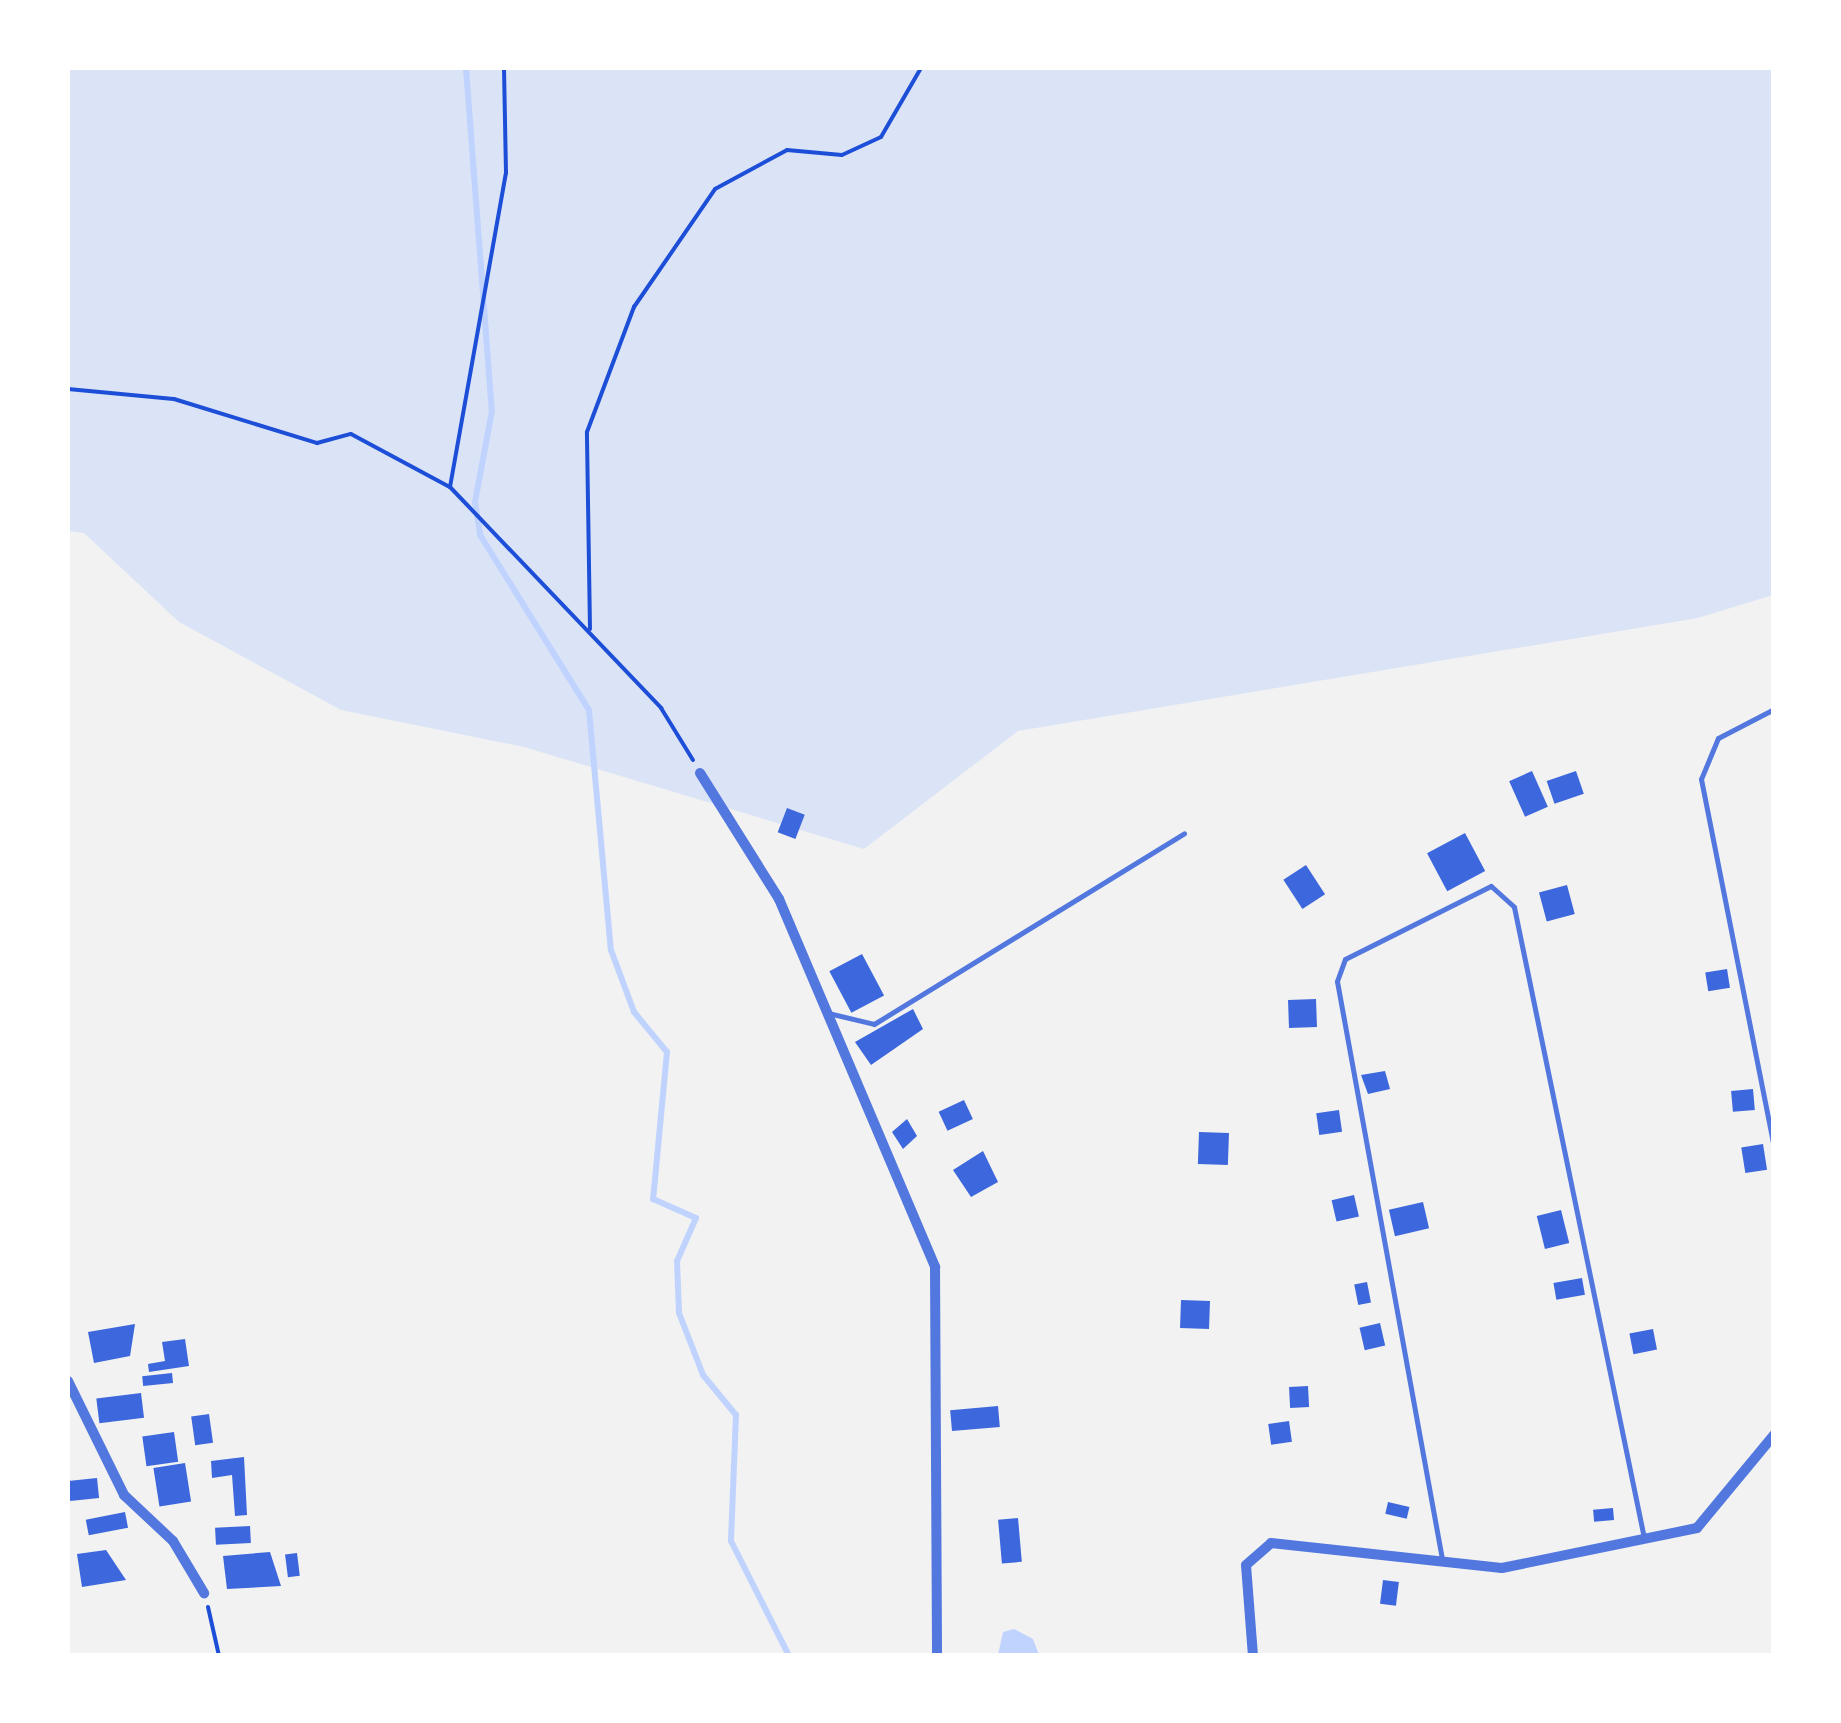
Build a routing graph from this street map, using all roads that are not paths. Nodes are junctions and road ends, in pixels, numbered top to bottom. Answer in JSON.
{"nodes":[{"id":1,"x":1774,"y":710,"type":"edge"},
{"id":2,"x":700,"y":773,"type":"road end"},
{"id":3,"x":1184,"y":833,"type":"dead end"},
{"id":4,"x":825,"y":1012,"type":"junction"},
{"id":5,"x":1774,"y":1147,"type":"edge"},
{"id":6,"x":68,"y":1381,"type":"edge"},
{"id":7,"x":1774,"y":1435,"type":"edge"},
{"id":8,"x":1644,"y":1538,"type":"junction"},
{"id":9,"x":1442,"y":1562,"type":"junction"},
{"id":10,"x":204,"y":1592,"type":"road end"},
{"id":11,"x":937,"y":1656,"type":"edge"},
{"id":12,"x":1253,"y":1656,"type":"edge"}],
"edges":[{"from":1,"to":5,"type":"lane"},
{"from":2,"to":4,"type":"street"},
{"from":3,"to":4,"type":"lane"},
{"from":4,"to":11,"type":"street"},
{"from":6,"to":10,"type":"street"},
{"from":7,"to":8,"type":"street"},
{"from":8,"to":9,"type":"street"},
{"from":8,"to":9,"type":"lane"},
{"from":9,"to":12,"type":"street"}]}
